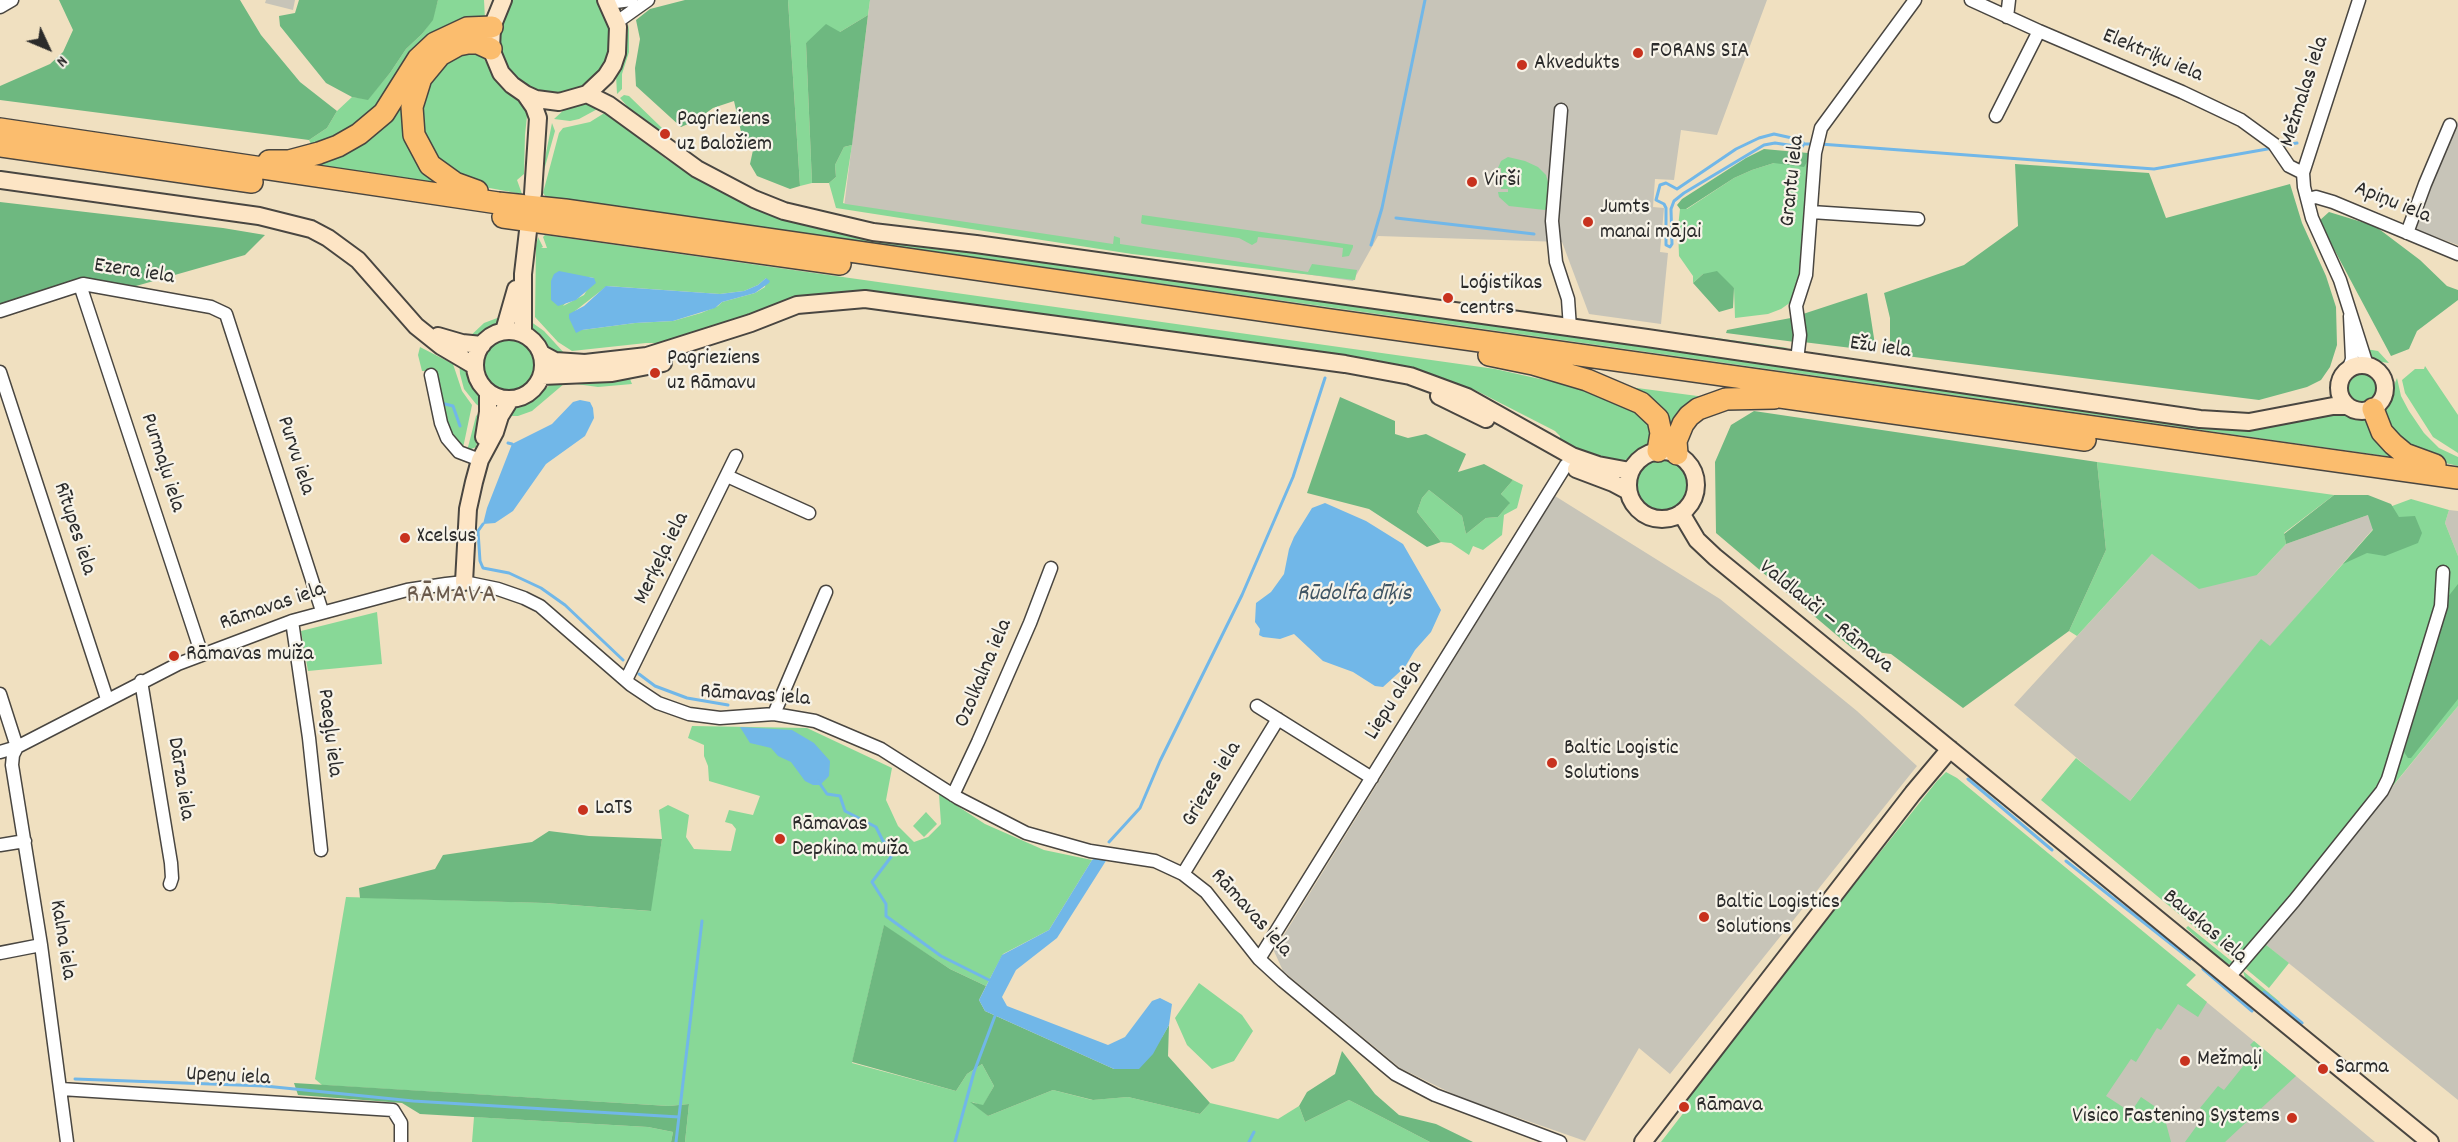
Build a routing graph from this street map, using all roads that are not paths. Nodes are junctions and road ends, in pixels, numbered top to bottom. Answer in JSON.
{"nodes":[{"id":1,"x":12,"y":0,"type":"edge"},
{"id":2,"x":503,"y":0,"type":"edge"},
{"id":3,"x":631,"y":0,"type":"edge"},
{"id":4,"x":648,"y":0,"type":"edge"},
{"id":5,"x":1916,"y":0,"type":"edge"},
{"id":6,"x":1971,"y":0,"type":"edge"},
{"id":7,"x":2009,"y":0,"type":"edge"},
{"id":8,"x":2359,"y":0,"type":"edge"},
{"id":9,"x":607,"y":1,"type":"edge"},
{"id":10,"x":0,"y":7,"type":"edge"},
{"id":11,"x":2007,"y":17,"type":"junction"},
{"id":12,"x":617,"y":22,"type":"junction"},
{"id":13,"x":492,"y":27,"type":"junction"},
{"id":14,"x":2039,"y":32,"type":"junction"},
{"id":15,"x":491,"y":49,"type":"junction"},
{"id":16,"x":606,"y":76,"type":"junction"},
{"id":17,"x":525,"y":94,"type":"junction"},
{"id":18,"x":587,"y":94,"type":"junction"},
{"id":19,"x":559,"y":102,"type":"junction"},
{"id":20,"x":1561,"y":110,"type":"dead end"},
{"id":21,"x":1996,"y":116,"type":"dead end"},
{"id":22,"x":634,"y":123,"type":"junction"},
{"id":23,"x":2450,"y":125,"type":"dead end"},
{"id":24,"x":0,"y":129,"type":"edge"},
{"id":25,"x":0,"y":146,"type":"edge"},
{"id":26,"x":537,"y":152,"type":"junction"},
{"id":27,"x":236,"y":165,"type":"junction"},
{"id":28,"x":2302,"y":172,"type":"junction"},
{"id":29,"x":0,"y":180,"type":"edge"},
{"id":30,"x":533,"y":194,"type":"dead end"},
{"id":31,"x":2308,"y":199,"type":"junction"},
{"id":32,"x":498,"y":203,"type":"junction"},
{"id":33,"x":1811,"y":212,"type":"junction"},
{"id":34,"x":1918,"y":219,"type":"dead end"},
{"id":35,"x":528,"y":231,"type":"dead end"},
{"id":36,"x":2407,"y":232,"type":"junction"},
{"id":37,"x":2458,"y":254,"type":"edge"},
{"id":38,"x":523,"y":274,"type":"junction"},
{"id":39,"x":80,"y":285,"type":"junction"},
{"id":40,"x":0,"y":311,"type":"edge"},
{"id":41,"x":2350,"y":312,"type":"junction"},
{"id":42,"x":226,"y":314,"type":"joint"},
{"id":43,"x":751,"y":324,"type":"junction"},
{"id":44,"x":1570,"y":328,"type":"junction"},
{"id":45,"x":504,"y":331,"type":"junction"},
{"id":46,"x":426,"y":332,"type":"junction"},
{"id":47,"x":523,"y":333,"type":"junction"},
{"id":48,"x":482,"y":345,"type":"junction"},
{"id":49,"x":542,"y":354,"type":"junction"},
{"id":50,"x":1797,"y":360,"type":"junction"},
{"id":51,"x":1533,"y":364,"type":"junction"},
{"id":52,"x":2367,"y":365,"type":"junction"},
{"id":53,"x":475,"y":366,"type":"junction"},
{"id":54,"x":2349,"y":368,"type":"junction"},
{"id":55,"x":0,"y":372,"type":"edge"},
{"id":56,"x":1386,"y":372,"type":"junction"},
{"id":57,"x":431,"y":375,"type":"dead end"},
{"id":58,"x":542,"y":376,"type":"junction"},
{"id":59,"x":2338,"y":388,"type":"junction"},
{"id":60,"x":488,"y":393,"type":"junction"},
{"id":61,"x":1781,"y":398,"type":"junction"},
{"id":62,"x":510,"y":400,"type":"junction"},
{"id":63,"x":2347,"y":406,"type":"junction"},
{"id":64,"x":2373,"y":410,"type":"junction"},
{"id":65,"x":2291,"y":414,"type":"junction"},
{"id":66,"x":1668,"y":452,"type":"junction"},
{"id":67,"x":736,"y":456,"type":"dead end"},
{"id":68,"x":482,"y":457,"type":"junction"},
{"id":69,"x":1566,"y":465,"type":"junction"},
{"id":70,"x":1630,"y":471,"type":"junction"},
{"id":71,"x":2458,"y":473,"type":"edge"},
{"id":72,"x":727,"y":476,"type":"junction"},
{"id":73,"x":2458,"y":478,"type":"edge"},
{"id":74,"x":1628,"y":491,"type":"junction"},
{"id":75,"x":2458,"y":492,"type":"edge"},
{"id":76,"x":809,"y":513,"type":"dead end"},
{"id":77,"x":1681,"y":513,"type":"junction"},
{"id":78,"x":1051,"y":568,"type":"dead end"},
{"id":79,"x":2443,"y":572,"type":"dead end"},
{"id":80,"x":464,"y":582,"type":"junction"},
{"id":81,"x":826,"y":592,"type":"dead end"},
{"id":82,"x":322,"y":611,"type":"junction"},
{"id":83,"x":292,"y":621,"type":"junction"},
{"id":84,"x":202,"y":655,"type":"junction"},
{"id":85,"x":626,"y":680,"type":"junction"},
{"id":86,"x":141,"y":681,"type":"junction"},
{"id":87,"x":0,"y":694,"type":"edge"},
{"id":88,"x":107,"y":699,"type":"junction"},
{"id":89,"x":1257,"y":706,"type":"dead end"},
{"id":90,"x":774,"y":714,"type":"junction"},
{"id":91,"x":1278,"y":719,"type":"junction"},
{"id":92,"x":17,"y":747,"type":"junction"},
{"id":93,"x":1950,"y":749,"type":"junction"},
{"id":94,"x":0,"y":752,"type":"edge"},
{"id":95,"x":1372,"y":778,"type":"junction"},
{"id":96,"x":953,"y":795,"type":"junction"},
{"id":97,"x":25,"y":841,"type":"junction"},
{"id":98,"x":0,"y":845,"type":"edge"},
{"id":99,"x":321,"y":850,"type":"dead end"},
{"id":100,"x":1184,"y":874,"type":"junction"},
{"id":101,"x":170,"y":884,"type":"dead end"},
{"id":102,"x":41,"y":945,"type":"junction"},
{"id":103,"x":0,"y":952,"type":"edge"},
{"id":104,"x":1259,"y":959,"type":"junction"},
{"id":105,"x":2228,"y":978,"type":"junction"},
{"id":106,"x":61,"y":1089,"type":"junction"},
{"id":107,"x":67,"y":1142,"type":"edge"},
{"id":108,"x":401,"y":1142,"type":"edge"},
{"id":109,"x":1560,"y":1142,"type":"edge"},
{"id":110,"x":1642,"y":1142,"type":"edge"},
{"id":111,"x":2430,"y":1142,"type":"edge"}],
"edges":[{"from":1,"to":10,"type":"street"},
{"from":2,"to":13,"type":"main road"},
{"from":3,"to":9,"type":"street"},
{"from":4,"to":12,"type":"street"},
{"from":5,"to":33,"type":"street","name":"Grantu iela"},
{"from":6,"to":11,"type":"street","name":"Elektriķu iela"},
{"from":7,"to":11,"type":"street"},
{"from":8,"to":28,"type":"street","name":"Mežmalas iela"},
{"from":9,"to":12,"type":"main road"},
{"from":11,"to":14,"type":"street","name":"Elektriķu iela"},
{"from":12,"to":16,"type":"main road"},
{"from":13,"to":15,"type":"main road"},
{"from":13,"to":27,"type":"highway"},
{"from":14,"to":21,"type":"street"},
{"from":14,"to":28,"type":"street","name":"Elektriķu iela"},
{"from":15,"to":17,"type":"main road"},
{"from":15,"to":32,"type":"highway"},
{"from":16,"to":18,"type":"main road"},
{"from":16,"to":22,"type":"main road"},
{"from":17,"to":19,"type":"main road"},
{"from":17,"to":26,"type":"main road"},
{"from":18,"to":19,"type":"main road"},
{"from":18,"to":22,"type":"main road"},
{"from":19,"to":26,"type":"main road"},
{"from":20,"to":44,"type":"street"},
{"from":22,"to":44,"type":"main road","name":"Ežu iela"},
{"from":23,"to":36,"type":"street"},
{"from":24,"to":27,"type":"highway"},
{"from":25,"to":51,"type":"highway"},
{"from":26,"to":30,"type":"main road"},
{"from":27,"to":32,"type":"highway"},
{"from":28,"to":31,"type":"street","name":"Mežmalas iela"},
{"from":29,"to":46,"type":"main road"},
{"from":31,"to":36,"type":"street","name":"Apiņu iela"},
{"from":31,"to":41,"type":"street","name":"Mežmalas iela"},
{"from":32,"to":73,"type":"highway"},
{"from":33,"to":34,"type":"street"},
{"from":33,"to":50,"type":"street","name":"Grantu iela"},
{"from":35,"to":38,"type":"main road"},
{"from":36,"to":37,"type":"street","name":"Apiņu iela"},
{"from":38,"to":45,"type":"main road"},
{"from":38,"to":47,"type":"main road"},
{"from":39,"to":40,"type":"street","name":"Ezera iela"},
{"from":39,"to":42,"type":"street","name":"Ezera iela"},
{"from":39,"to":84,"type":"street","name":"Purmaļu iela"},
{"from":41,"to":52,"type":"street"},
{"from":41,"to":54,"type":"street"},
{"from":42,"to":82,"type":"street","name":"Purvu iela"},
{"from":43,"to":49,"type":"main road"},
{"from":43,"to":56,"type":"main road"},
{"from":43,"to":58,"type":"main road"},
{"from":44,"to":50,"type":"main road","name":"Ežu iela"},
{"from":45,"to":47,"type":"main road"},
{"from":45,"to":48,"type":"main road"},
{"from":46,"to":48,"type":"main road"},
{"from":46,"to":53,"type":"main road"},
{"from":47,"to":49,"type":"main road"},
{"from":48,"to":53,"type":"main road"},
{"from":49,"to":58,"type":"main road"},
{"from":50,"to":65,"type":"main road","name":"Ežu iela"},
{"from":51,"to":61,"type":"highway"},
{"from":51,"to":66,"type":"highway"},
{"from":52,"to":54,"type":"main road"},
{"from":52,"to":64,"type":"main road"},
{"from":53,"to":60,"type":"main road"},
{"from":54,"to":59,"type":"main road"},
{"from":55,"to":88,"type":"street","name":"Rītupes iela"},
{"from":56,"to":69,"type":"main road"},
{"from":56,"to":70,"type":"main road"},
{"from":57,"to":68,"type":"street"},
{"from":58,"to":62,"type":"main road"},
{"from":59,"to":63,"type":"main road"},
{"from":59,"to":65,"type":"main road"},
{"from":60,"to":62,"type":"main road"},
{"from":60,"to":68,"type":"main road"},
{"from":61,"to":66,"type":"highway"},
{"from":61,"to":75,"type":"highway"},
{"from":62,"to":68,"type":"main road"},
{"from":63,"to":64,"type":"main road"},
{"from":63,"to":65,"type":"main road","name":"Ežu iela"},
{"from":64,"to":71,"type":"highway"},
{"from":66,"to":70,"type":"main road"},
{"from":66,"to":77,"type":"main road"},
{"from":67,"to":72,"type":"street","name":"Merķeļa iela"},
{"from":68,"to":80,"type":"main road"},
{"from":69,"to":74,"type":"main road"},
{"from":69,"to":95,"type":"street","name":"Liepu aleja"},
{"from":70,"to":74,"type":"main road"},
{"from":72,"to":76,"type":"street"},
{"from":72,"to":85,"type":"street","name":"Merķeļa iela"},
{"from":74,"to":77,"type":"main road"},
{"from":77,"to":93,"type":"main road","name":"Valdlauči — Rāmava"},
{"from":78,"to":96,"type":"street","name":"Ozolkalna iela"},
{"from":79,"to":105,"type":"street"},
{"from":80,"to":82,"type":"street","name":"Rāmavas iela"},
{"from":80,"to":85,"type":"street","name":"Rāmavas iela"},
{"from":81,"to":90,"type":"street"},
{"from":82,"to":83,"type":"street","name":"Rāmavas iela"},
{"from":83,"to":84,"type":"street","name":"Rāmavas iela"},
{"from":83,"to":99,"type":"street","name":"Paegļu iela"},
{"from":84,"to":86,"type":"street","name":"Rāmavas iela"},
{"from":85,"to":90,"type":"street","name":"Rāmavas iela"},
{"from":86,"to":88,"type":"street","name":"Rāmavas iela"},
{"from":86,"to":101,"type":"street","name":"Dārza iela"},
{"from":87,"to":92,"type":"street"},
{"from":88,"to":92,"type":"street","name":"Rāmavas iela"},
{"from":89,"to":91,"type":"street"},
{"from":90,"to":96,"type":"street","name":"Rāmavas iela"},
{"from":91,"to":95,"type":"street"},
{"from":91,"to":100,"type":"street","name":"Griezes iela"},
{"from":92,"to":94,"type":"street","name":"Rāmavas iela"},
{"from":92,"to":97,"type":"street","name":"Kalna iela"},
{"from":93,"to":105,"type":"main road","name":"Bauskas iela"},
{"from":93,"to":110,"type":"main road"},
{"from":95,"to":104,"type":"street","name":"Liepu aleja"},
{"from":96,"to":100,"type":"street","name":"Rāmavas iela"},
{"from":97,"to":98,"type":"street"},
{"from":97,"to":102,"type":"street","name":"Kalna iela"},
{"from":100,"to":104,"type":"street","name":"Rāmavas iela"},
{"from":102,"to":103,"type":"street"},
{"from":102,"to":106,"type":"street","name":"Kalna iela"},
{"from":104,"to":109,"type":"street","name":"Rāmavas iela"},
{"from":105,"to":111,"type":"main road","name":"Bauskas iela"},
{"from":106,"to":107,"type":"street","name":"Kalna iela"},
{"from":106,"to":108,"type":"street","name":"Upeņu iela"}]}
